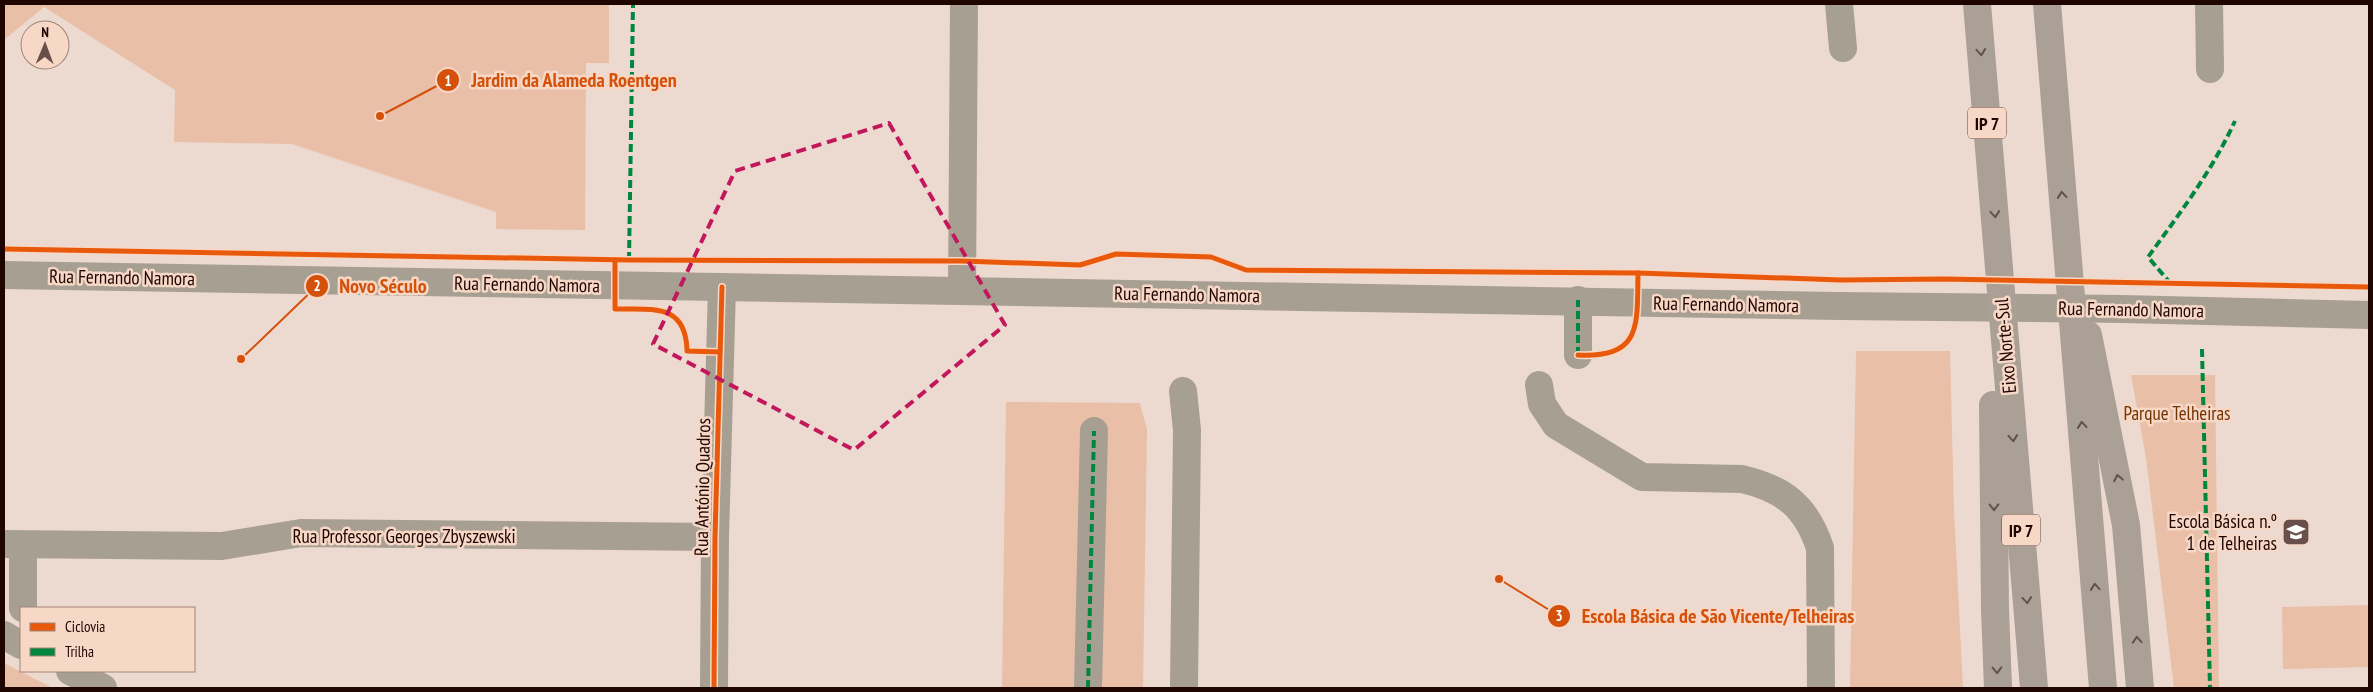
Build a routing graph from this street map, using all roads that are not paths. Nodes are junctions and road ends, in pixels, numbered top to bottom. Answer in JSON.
{"nodes":[{"id":1,"x":964,"y":4,"type":"edge"},
{"id":2,"x":1840,"y":4,"type":"edge"},
{"id":3,"x":1977,"y":4,"type":"edge"},
{"id":4,"x":2047,"y":4,"type":"edge"},
{"id":5,"x":2209,"y":4,"type":"edge"},
{"id":6,"x":1843,"y":48,"type":"dead end"},
{"id":7,"x":2210,"y":69,"type":"dead end"},
{"id":8,"x":4,"y":275,"type":"edge"},
{"id":9,"x":722,"y":287,"type":"junction"},
{"id":10,"x":962,"y":291,"type":"junction"},
{"id":11,"x":1578,"y":300,"type":"junction"},
{"id":12,"x":2369,"y":314,"type":"edge"},
{"id":13,"x":1578,"y":355,"type":"dead end"},
{"id":14,"x":2000,"y":371,"type":"junction"},
{"id":15,"x":2088,"y":374,"type":"junction"},
{"id":16,"x":1539,"y":385,"type":"dead end"},
{"id":17,"x":1183,"y":390,"type":"dead end"},
{"id":18,"x":1094,"y":431,"type":"dead end"},
{"id":19,"x":715,"y":537,"type":"junction"},
{"id":20,"x":13,"y":545,"type":"edge"},
{"id":21,"x":23,"y":607,"type":"edge"},
{"id":22,"x":4,"y":636,"type":"edge"},
{"id":23,"x":20,"y":644,"type":"edge"},
{"id":24,"x":72,"y":672,"type":"edge"},
{"id":25,"x":103,"y":688,"type":"edge"},
{"id":26,"x":714,"y":688,"type":"edge"},
{"id":27,"x":1088,"y":688,"type":"edge"},
{"id":28,"x":1184,"y":688,"type":"edge"},
{"id":29,"x":1821,"y":688,"type":"edge"},
{"id":30,"x":1998,"y":688,"type":"edge"},
{"id":31,"x":2034,"y":688,"type":"edge"},
{"id":32,"x":2104,"y":688,"type":"edge"},
{"id":33,"x":2140,"y":688,"type":"edge"}],
"edges":[{"from":1,"to":10,"type":"street"},
{"from":2,"to":6,"type":"street"},
{"from":3,"to":14,"type":"highway","name":"Eixo Norte-Sul","number":"IP 7","one_way":true},
{"from":15,"to":4,"type":"highway","one_way":true},
{"from":5,"to":7,"type":"street"},
{"from":8,"to":9,"type":"street","name":"Rua Fernando Namora"},
{"from":9,"to":10,"type":"street","name":"Rua Fernando Namora"},
{"from":9,"to":19,"type":"street","name":"Rua António Quadros"},
{"from":10,"to":11,"type":"street","name":"Rua Fernando Namora"},
{"from":11,"to":12,"type":"street","name":"Rua Fernando Namora"},
{"from":11,"to":13,"type":"street"},
{"from":14,"to":30,"type":"highway","one_way":true},
{"from":14,"to":31,"type":"highway","name":"Eixo Norte-Sul","number":"IP 7","one_way":true},
{"from":32,"to":15,"type":"highway","one_way":true},
{"from":33,"to":15,"type":"highway","one_way":true},
{"from":16,"to":29,"type":"street"},
{"from":17,"to":28,"type":"street"},
{"from":18,"to":27,"type":"street"},
{"from":19,"to":20,"type":"street","name":"Rua Professor Georges Zbyszewski"},
{"from":19,"to":26,"type":"street","name":"Rua António Quadros"},
{"from":20,"to":21,"type":"street"},
{"from":22,"to":23,"type":"street"},
{"from":24,"to":25,"type":"street"}]}
